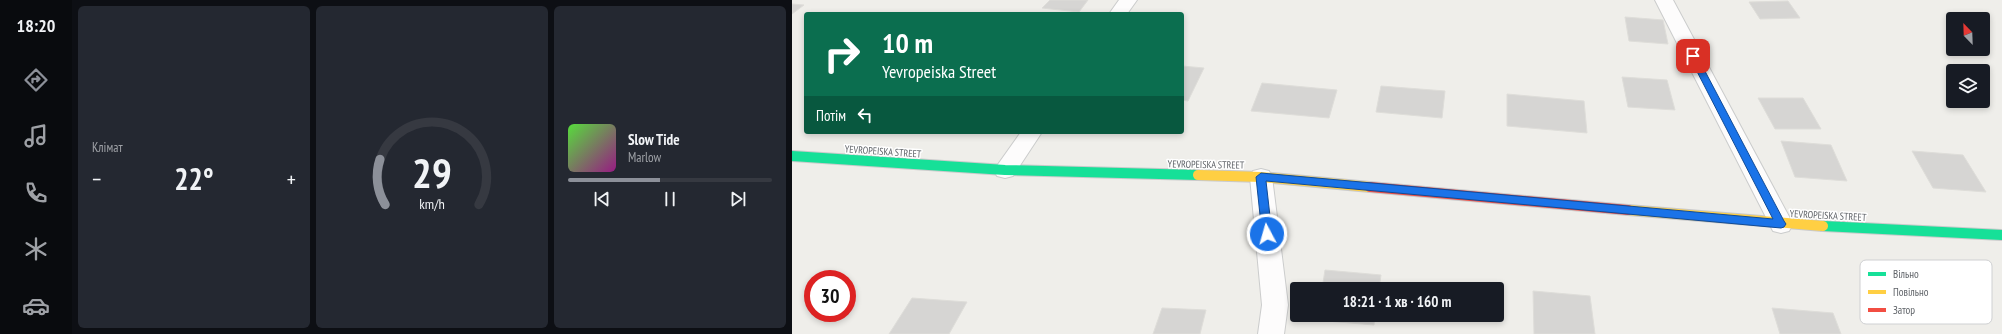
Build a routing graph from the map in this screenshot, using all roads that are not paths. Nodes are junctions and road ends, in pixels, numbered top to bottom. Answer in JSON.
{"nodes":[{"id":1,"x":1128,"y":0,"type":"edge"},
{"id":2,"x":1664,"y":0,"type":"edge"},
{"id":3,"x":1119,"y":12,"type":"edge"},
{"id":4,"x":1031,"y":134,"type":"edge"},
{"id":5,"x":792,"y":156,"type":"edge"},
{"id":6,"x":1005,"y":170,"type":"junction"},
{"id":7,"x":1261,"y":177,"type":"junction"},
{"id":8,"x":1781,"y":224,"type":"junction"},
{"id":9,"x":2002,"y":236,"type":"edge"},
{"id":10,"x":1271,"y":334,"type":"edge"}],
"edges":[{"from":1,"to":3,"type":"street"},
{"from":2,"to":8,"type":"street"},
{"from":4,"to":6,"type":"street"},
{"from":5,"to":6,"type":"street","name":"YEVROPEISKA STREET"},
{"from":6,"to":7,"type":"street","name":"YEVROPEISKA STREET"},
{"from":7,"to":8,"type":"street","name":"YEVROPEISKA STREET"},
{"from":7,"to":10,"type":"street"},
{"from":8,"to":9,"type":"street","name":"YEVROPEISKA STREET"}]}
